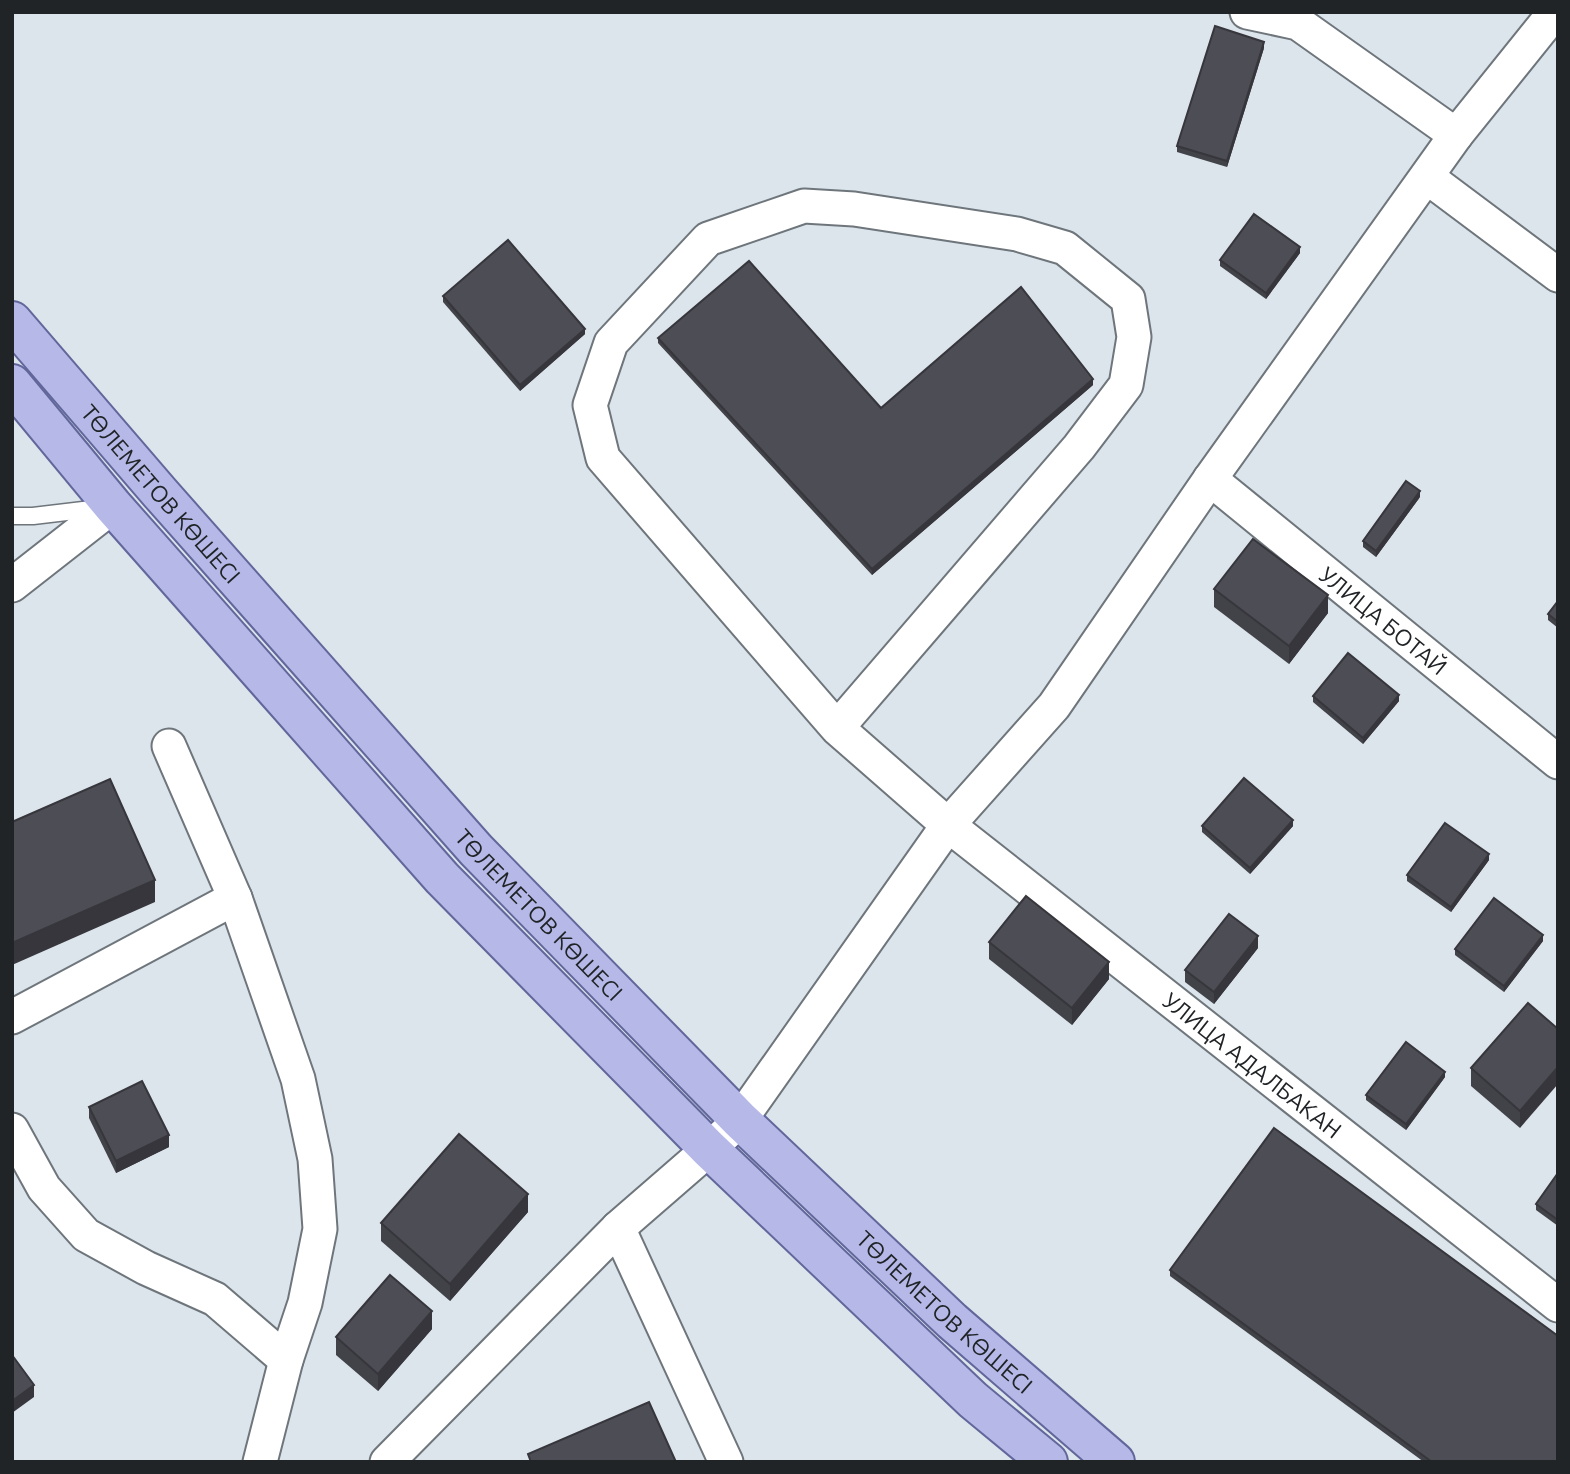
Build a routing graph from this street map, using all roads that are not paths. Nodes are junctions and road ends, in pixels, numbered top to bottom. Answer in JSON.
{"nodes":[{"id":1,"x":1247,"y":12,"type":"edge"},
{"id":2,"x":1555,"y":12,"type":"edge"},
{"id":3,"x":1457,"y":135,"type":"junction"},
{"id":4,"x":1427,"y":177,"type":"junction"},
{"id":5,"x":1558,"y":275,"type":"edge"},
{"id":6,"x":12,"y":320,"type":"edge"},
{"id":7,"x":12,"y":384,"type":"edge"},
{"id":8,"x":1210,"y":479,"type":"junction"},
{"id":9,"x":113,"y":506,"type":"junction"},
{"id":10,"x":12,"y":516,"type":"edge"},
{"id":11,"x":12,"y":585,"type":"edge"},
{"id":12,"x":837,"y":728,"type":"junction"},
{"id":13,"x":169,"y":746,"type":"dead end"},
{"id":14,"x":1558,"y":762,"type":"edge"},
{"id":15,"x":948,"y":825,"type":"junction"},
{"id":16,"x":235,"y":898,"type":"junction"},
{"id":17,"x":12,"y":1017,"type":"edge"},
{"id":18,"x":740,"y":1120,"type":"junction"},
{"id":19,"x":12,"y":1130,"type":"edge"},
{"id":20,"x":709,"y":1149,"type":"junction"},
{"id":21,"x":618,"y":1228,"type":"junction"},
{"id":22,"x":1558,"y":1305,"type":"edge"},
{"id":23,"x":286,"y":1360,"type":"junction"},
{"id":24,"x":260,"y":1462,"type":"edge"},
{"id":25,"x":387,"y":1462,"type":"edge"},
{"id":26,"x":726,"y":1462,"type":"edge"},
{"id":27,"x":1048,"y":1462,"type":"edge"},
{"id":28,"x":1115,"y":1462,"type":"edge"}],
"edges":[{"from":1,"to":3,"type":"street"},
{"from":2,"to":3,"type":"street"},
{"from":3,"to":4,"type":"street"},
{"from":4,"to":5,"type":"street"},
{"from":4,"to":8,"type":"street"},
{"from":6,"to":18,"type":"main road","name":"ТӨЛЕМЕТОВ КӨШЕСІ"},
{"from":7,"to":9,"type":"main road","name":"ТӨЛЕМЕТОВ КӨШЕСІ"},
{"from":8,"to":14,"type":"street","name":"УЛИЦА БОТАЙ"},
{"from":8,"to":15,"type":"street"},
{"from":9,"to":10,"type":"lane"},
{"from":9,"to":11,"type":"street"},
{"from":9,"to":20,"type":"main road","name":"ТӨЛЕМЕТОВ КӨШЕСІ"},
{"from":12,"to":12,"type":"street","name":"УЛИЦА АДАЛБАКАН"},
{"from":12,"to":15,"type":"street","name":"УЛИЦА АДАЛБАКАН"},
{"from":13,"to":16,"type":"street"},
{"from":15,"to":18,"type":"street"},
{"from":15,"to":22,"type":"street","name":"УЛИЦА АДАЛБАКАН"},
{"from":16,"to":17,"type":"street"},
{"from":16,"to":23,"type":"street"},
{"from":18,"to":20,"type":"street"},
{"from":18,"to":28,"type":"main road","name":"ТӨЛЕМЕТОВ КӨШЕСІ"},
{"from":19,"to":23,"type":"street"},
{"from":20,"to":21,"type":"street"},
{"from":20,"to":27,"type":"main road","name":"ТӨЛЕМЕТОВ КӨШЕСІ"},
{"from":21,"to":25,"type":"street"},
{"from":21,"to":26,"type":"street"},
{"from":23,"to":24,"type":"street"}]}
